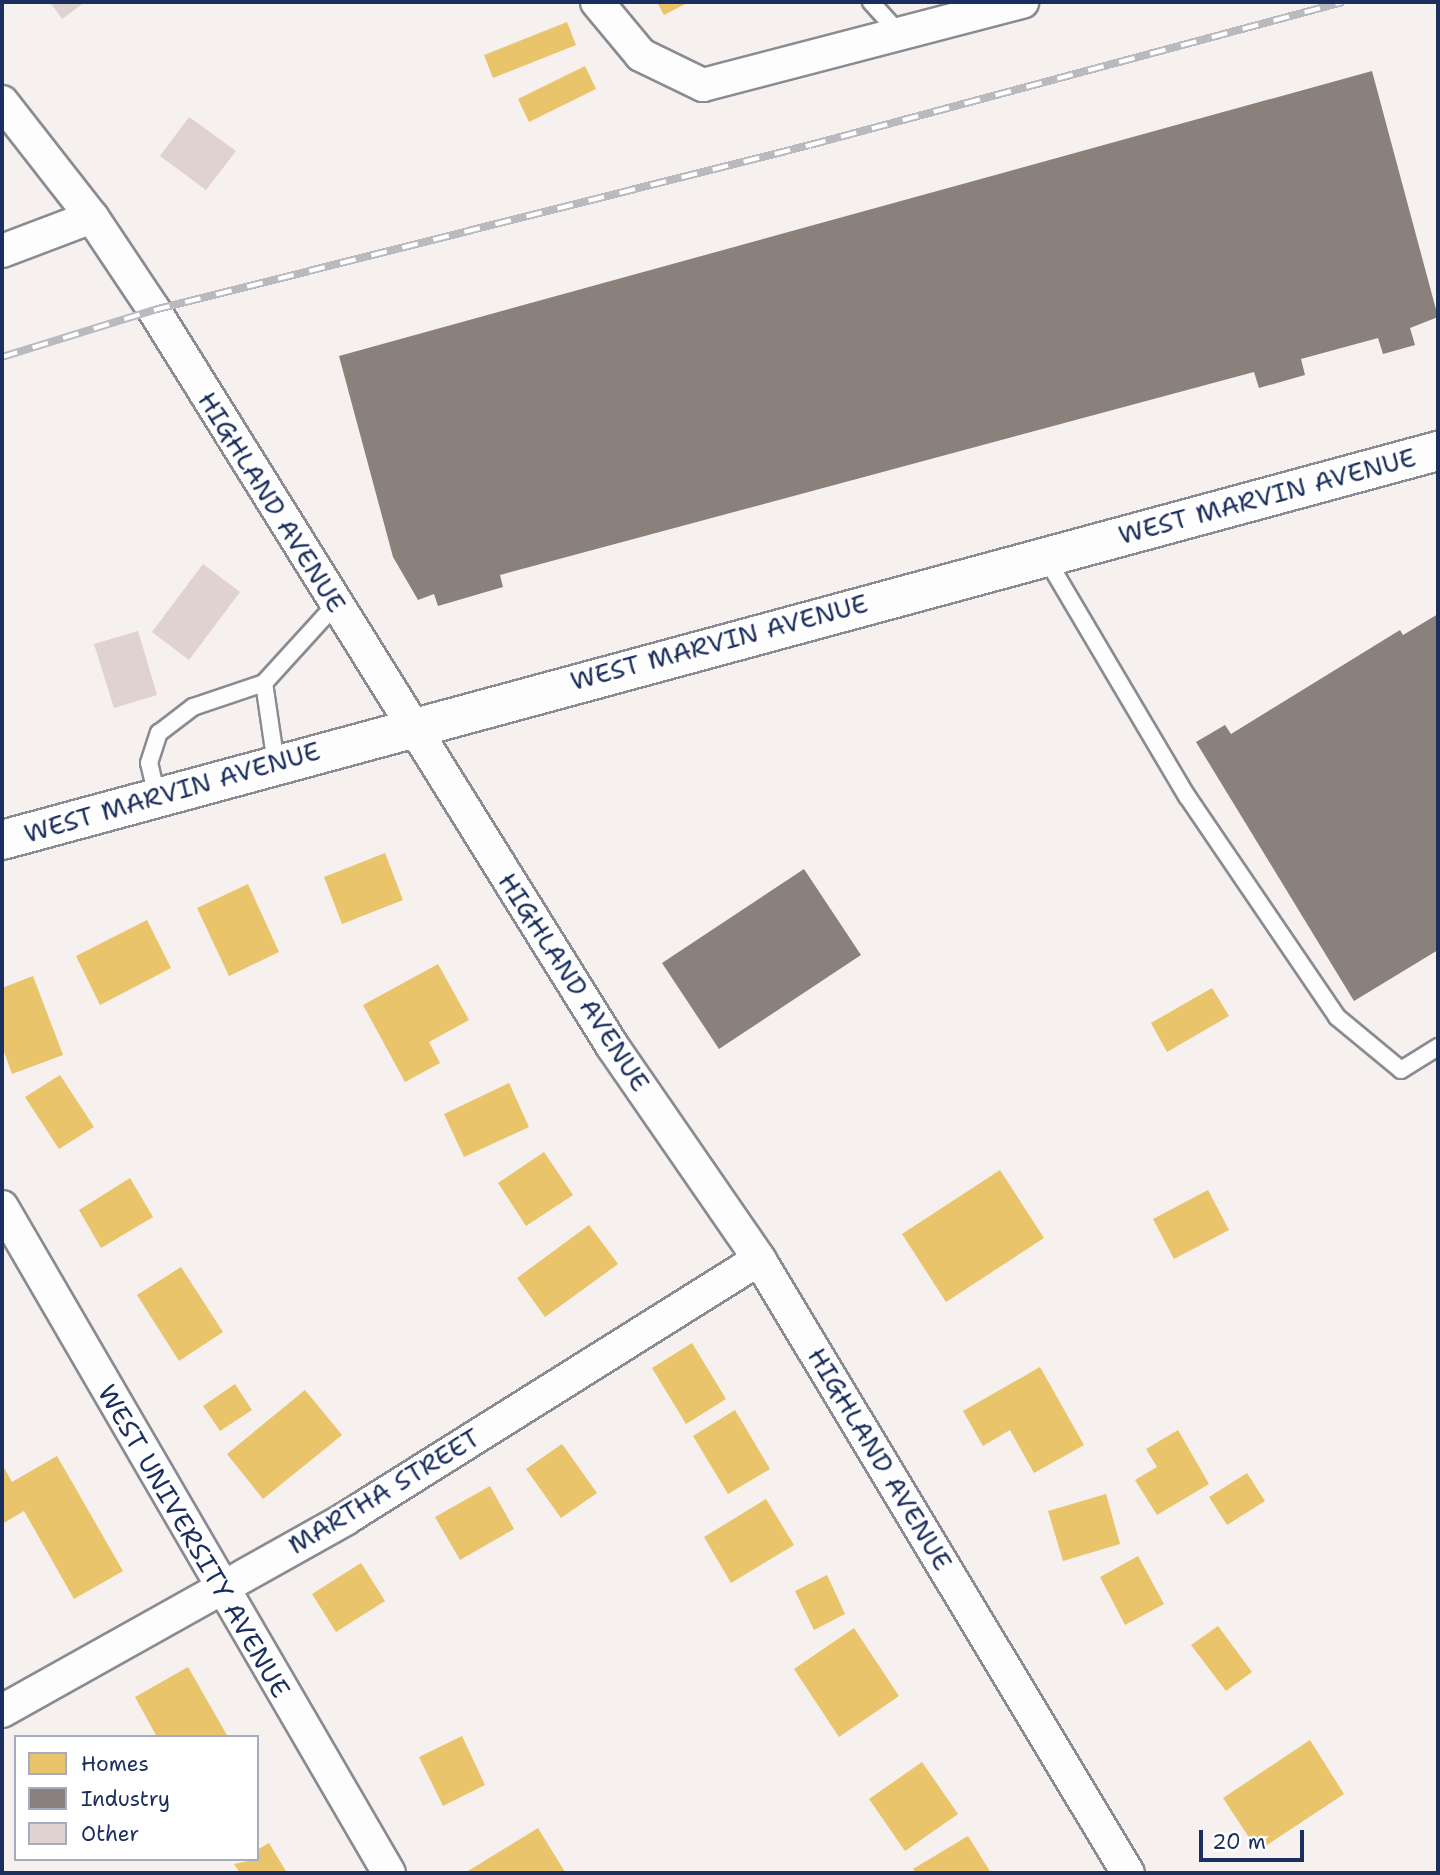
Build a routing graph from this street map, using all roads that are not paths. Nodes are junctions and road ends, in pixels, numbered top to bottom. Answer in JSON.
{"nodes":[{"id":1,"x":597,"y":2,"type":"edge"},
{"id":2,"x":871,"y":2,"type":"edge"},
{"id":3,"x":1023,"y":2,"type":"edge"},
{"id":4,"x":900,"y":34,"type":"junction"},
{"id":5,"x":2,"y":102,"type":"edge"},
{"id":6,"x":92,"y":217,"type":"junction"},
{"id":7,"x":2,"y":251,"type":"edge"},
{"id":8,"x":1438,"y":451,"type":"edge"},
{"id":9,"x":1045,"y":556,"type":"junction"},
{"id":10,"x":335,"y":605,"type":"junction"},
{"id":11,"x":264,"y":682,"type":"junction"},
{"id":12,"x":410,"y":724,"type":"junction"},
{"id":13,"x":276,"y":764,"type":"junction"},
{"id":14,"x":157,"y":797,"type":"junction"},
{"id":15,"x":2,"y":840,"type":"edge"},
{"id":16,"x":1438,"y":1047,"type":"edge"},
{"id":17,"x":2,"y":1207,"type":"edge"},
{"id":18,"x":759,"y":1259,"type":"junction"},
{"id":19,"x":219,"y":1584,"type":"junction"},
{"id":20,"x":2,"y":1711,"type":"edge"},
{"id":21,"x":389,"y":1873,"type":"edge"},
{"id":22,"x":1128,"y":1873,"type":"edge"}],
"edges":[{"from":1,"to":4,"type":"street"},
{"from":2,"to":4,"type":"lane"},
{"from":3,"to":4,"type":"street"},
{"from":5,"to":6,"type":"street","name":"HIGHLAND AVENUE"},
{"from":6,"to":7,"type":"street"},
{"from":6,"to":10,"type":"street","name":"HIGHLAND AVENUE"},
{"from":8,"to":9,"type":"street","name":"WEST MARVIN AVENUE"},
{"from":9,"to":12,"type":"street","name":"WEST MARVIN AVENUE"},
{"from":9,"to":16,"type":"lane"},
{"from":10,"to":11,"type":"lane"},
{"from":10,"to":12,"type":"street","name":"HIGHLAND AVENUE"},
{"from":11,"to":13,"type":"lane"},
{"from":11,"to":14,"type":"lane"},
{"from":12,"to":13,"type":"street","name":"WEST MARVIN AVENUE"},
{"from":12,"to":18,"type":"street","name":"HIGHLAND AVENUE"},
{"from":13,"to":14,"type":"street","name":"WEST MARVIN AVENUE"},
{"from":14,"to":15,"type":"street","name":"WEST MARVIN AVENUE"},
{"from":17,"to":19,"type":"street","name":"WEST UNIVERSITY AVENUE"},
{"from":18,"to":19,"type":"street","name":"MARTHA STREET"},
{"from":18,"to":22,"type":"street","name":"HIGHLAND AVENUE"},
{"from":19,"to":20,"type":"street","name":"MARTHA STREET"},
{"from":19,"to":21,"type":"street","name":"WEST UNIVERSITY AVENUE"}]}
